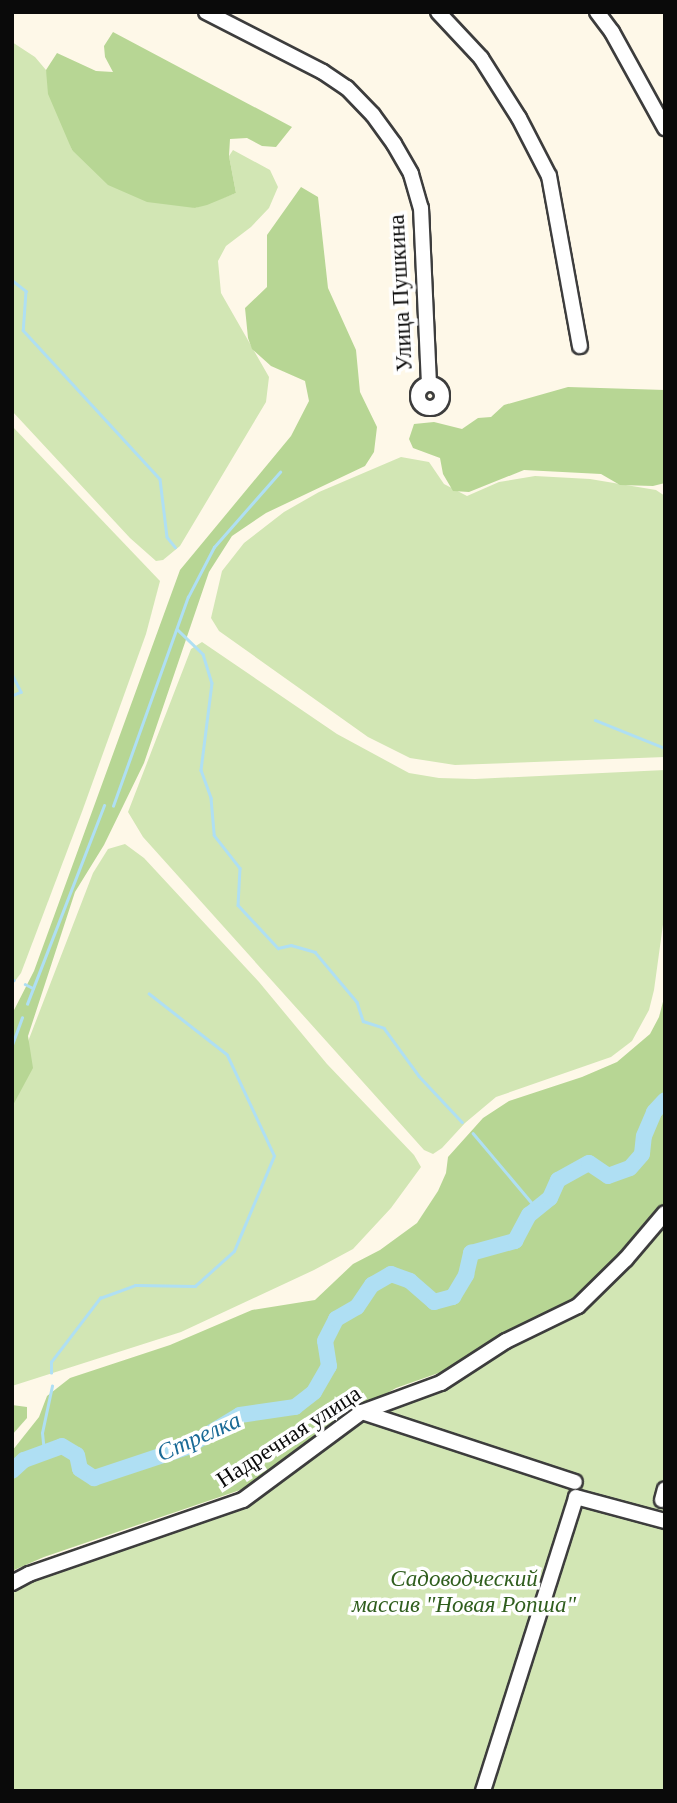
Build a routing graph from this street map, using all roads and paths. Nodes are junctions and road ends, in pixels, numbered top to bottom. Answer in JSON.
{"nodes":[{"id":1,"x":206,"y":12,"type":"edge"},
{"id":2,"x":438,"y":12,"type":"edge"},
{"id":3,"x":597,"y":12,"type":"edge"},
{"id":4,"x":665,"y":128,"type":"edge"},
{"id":5,"x":580,"y":346,"type":"dead end"},
{"id":6,"x":429,"y":383,"type":"dead end"},
{"id":7,"x":665,"y":1213,"type":"edge"},
{"id":8,"x":362,"y":1412,"type":"junction"},
{"id":9,"x":575,"y":1489,"type":"junction"},
{"id":10,"x":665,"y":1521,"type":"edge"},
{"id":11,"x":12,"y":1583,"type":"edge"},
{"id":12,"x":483,"y":1791,"type":"edge"}],
"edges":[{"from":1,"to":6,"type":"street","name":"Улица Пушкина"},
{"from":2,"to":5,"type":"street"},
{"from":3,"to":4,"type":"street"},
{"from":7,"to":8,"type":"street","name":"Надречная улица"},
{"from":8,"to":9,"type":"street"},
{"from":8,"to":11,"type":"street","name":"Надречная улица"},
{"from":9,"to":10,"type":"street"},
{"from":9,"to":12,"type":"street"}]}
